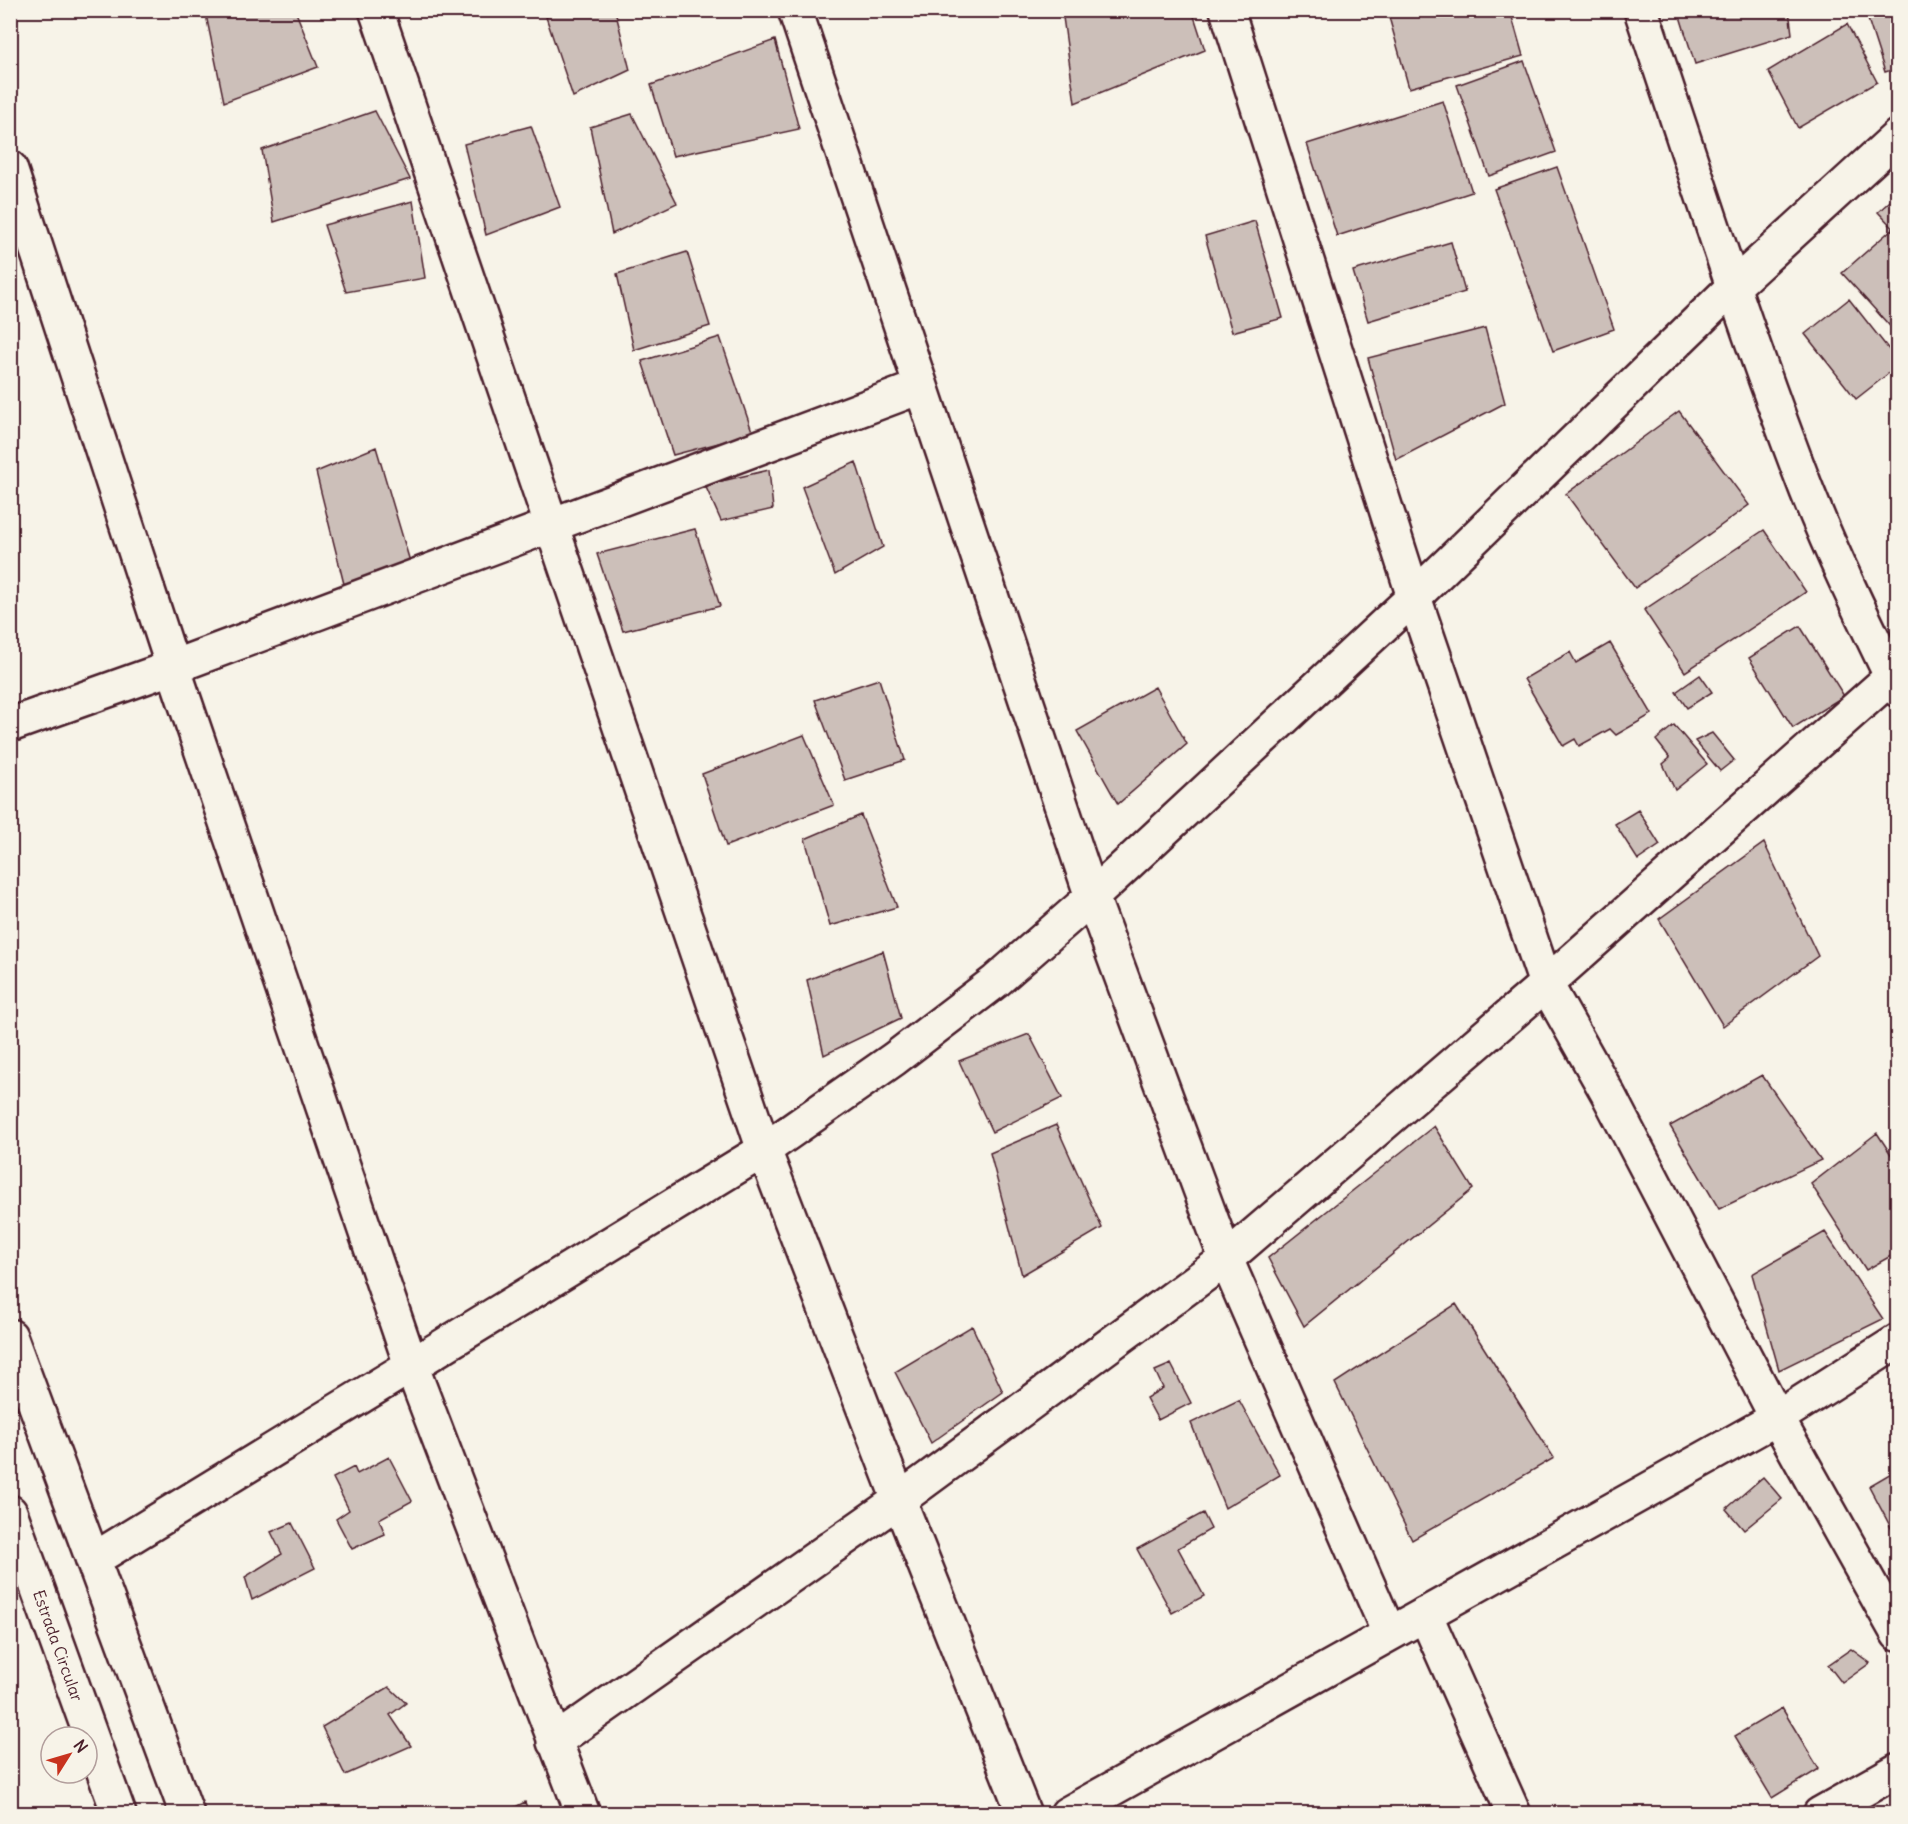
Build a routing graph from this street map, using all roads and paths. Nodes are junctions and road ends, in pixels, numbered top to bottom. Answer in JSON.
{"nodes":[{"id":1,"x":376,"y":10,"type":"edge"},
{"id":2,"x":795,"y":10,"type":"edge"},
{"id":3,"x":1227,"y":10,"type":"edge"},
{"id":4,"x":1641,"y":10,"type":"edge"},
{"id":5,"x":1898,"y":136,"type":"edge"},
{"id":6,"x":10,"y":168,"type":"edge"},
{"id":7,"x":1734,"y":286,"type":"junction"},
{"id":8,"x":920,"y":387,"type":"junction"},
{"id":9,"x":550,"y":526,"type":"junction"},
{"id":10,"x":1414,"y":597,"type":"junction"},
{"id":11,"x":173,"y":667,"type":"junction"},
{"id":12,"x":1895,"y":679,"type":"edge"},
{"id":13,"x":10,"y":725,"type":"edge"},
{"id":14,"x":1092,"y":897,"type":"junction"},
{"id":15,"x":1546,"y":984,"type":"junction"},
{"id":16,"x":764,"y":1150,"type":"junction"},
{"id":17,"x":1226,"y":1260,"type":"junction"},
{"id":18,"x":10,"y":1336,"type":"edge"},
{"id":19,"x":1898,"y":1341,"type":"edge"},
{"id":20,"x":411,"y":1365,"type":"junction"},
{"id":21,"x":1777,"y":1418,"type":"junction"},
{"id":22,"x":899,"y":1500,"type":"junction"},
{"id":23,"x":10,"y":1512,"type":"edge"},
{"id":24,"x":93,"y":1560,"type":"junction"},
{"id":25,"x":20,"y":1568,"type":"edge"},
{"id":26,"x":1425,"y":1614,"type":"junction"},
{"id":27,"x":1389,"y":1632,"type":"junction"},
{"id":28,"x":1898,"y":1634,"type":"edge"},
{"id":29,"x":554,"y":1742,"type":"junction"},
{"id":30,"x":1898,"y":1770,"type":"edge"},
{"id":31,"x":1104,"y":1804,"type":"edge"},
{"id":32,"x":119,"y":1814,"type":"edge"},
{"id":33,"x":188,"y":1814,"type":"edge"},
{"id":34,"x":583,"y":1814,"type":"edge"},
{"id":35,"x":1024,"y":1814,"type":"edge"},
{"id":36,"x":1066,"y":1814,"type":"edge"},
{"id":37,"x":1514,"y":1814,"type":"edge"},
{"id":38,"x":1820,"y":1814,"type":"edge"}],
"edges":[{"from":1,"to":9,"type":"street"},
{"from":2,"to":8,"type":"street"},
{"from":3,"to":10,"type":"street"},
{"from":4,"to":7,"type":"street"},
{"from":5,"to":7,"type":"street"},
{"from":6,"to":11,"type":"street"},
{"from":7,"to":10,"type":"street"},
{"from":7,"to":12,"type":"street"},
{"from":8,"to":9,"type":"street"},
{"from":8,"to":14,"type":"street"},
{"from":9,"to":11,"type":"street"},
{"from":9,"to":16,"type":"street"},
{"from":10,"to":14,"type":"street"},
{"from":10,"to":15,"type":"street"},
{"from":11,"to":13,"type":"street"},
{"from":11,"to":20,"type":"street"},
{"from":12,"to":15,"type":"street"},
{"from":14,"to":16,"type":"street"},
{"from":14,"to":17,"type":"street"},
{"from":15,"to":17,"type":"street"},
{"from":15,"to":21,"type":"street"},
{"from":16,"to":20,"type":"street"},
{"from":16,"to":22,"type":"street"},
{"from":17,"to":22,"type":"street"},
{"from":17,"to":27,"type":"street"},
{"from":18,"to":24,"type":"street"},
{"from":19,"to":21,"type":"street"},
{"from":20,"to":24,"type":"street"},
{"from":20,"to":29,"type":"street"},
{"from":21,"to":26,"type":"street"},
{"from":21,"to":28,"type":"street"},
{"from":22,"to":29,"type":"street"},
{"from":22,"to":35,"type":"street"},
{"from":23,"to":25,"type":"street","name":"Estrada Circular"},
{"from":24,"to":33,"type":"street"},
{"from":25,"to":32,"type":"street","name":"Estrada Circular"},
{"from":26,"to":27,"type":"street"},
{"from":26,"to":37,"type":"street"},
{"from":27,"to":31,"type":"street"},
{"from":29,"to":34,"type":"street"},
{"from":30,"to":38,"type":"street"},
{"from":31,"to":36,"type":"street"}]}
